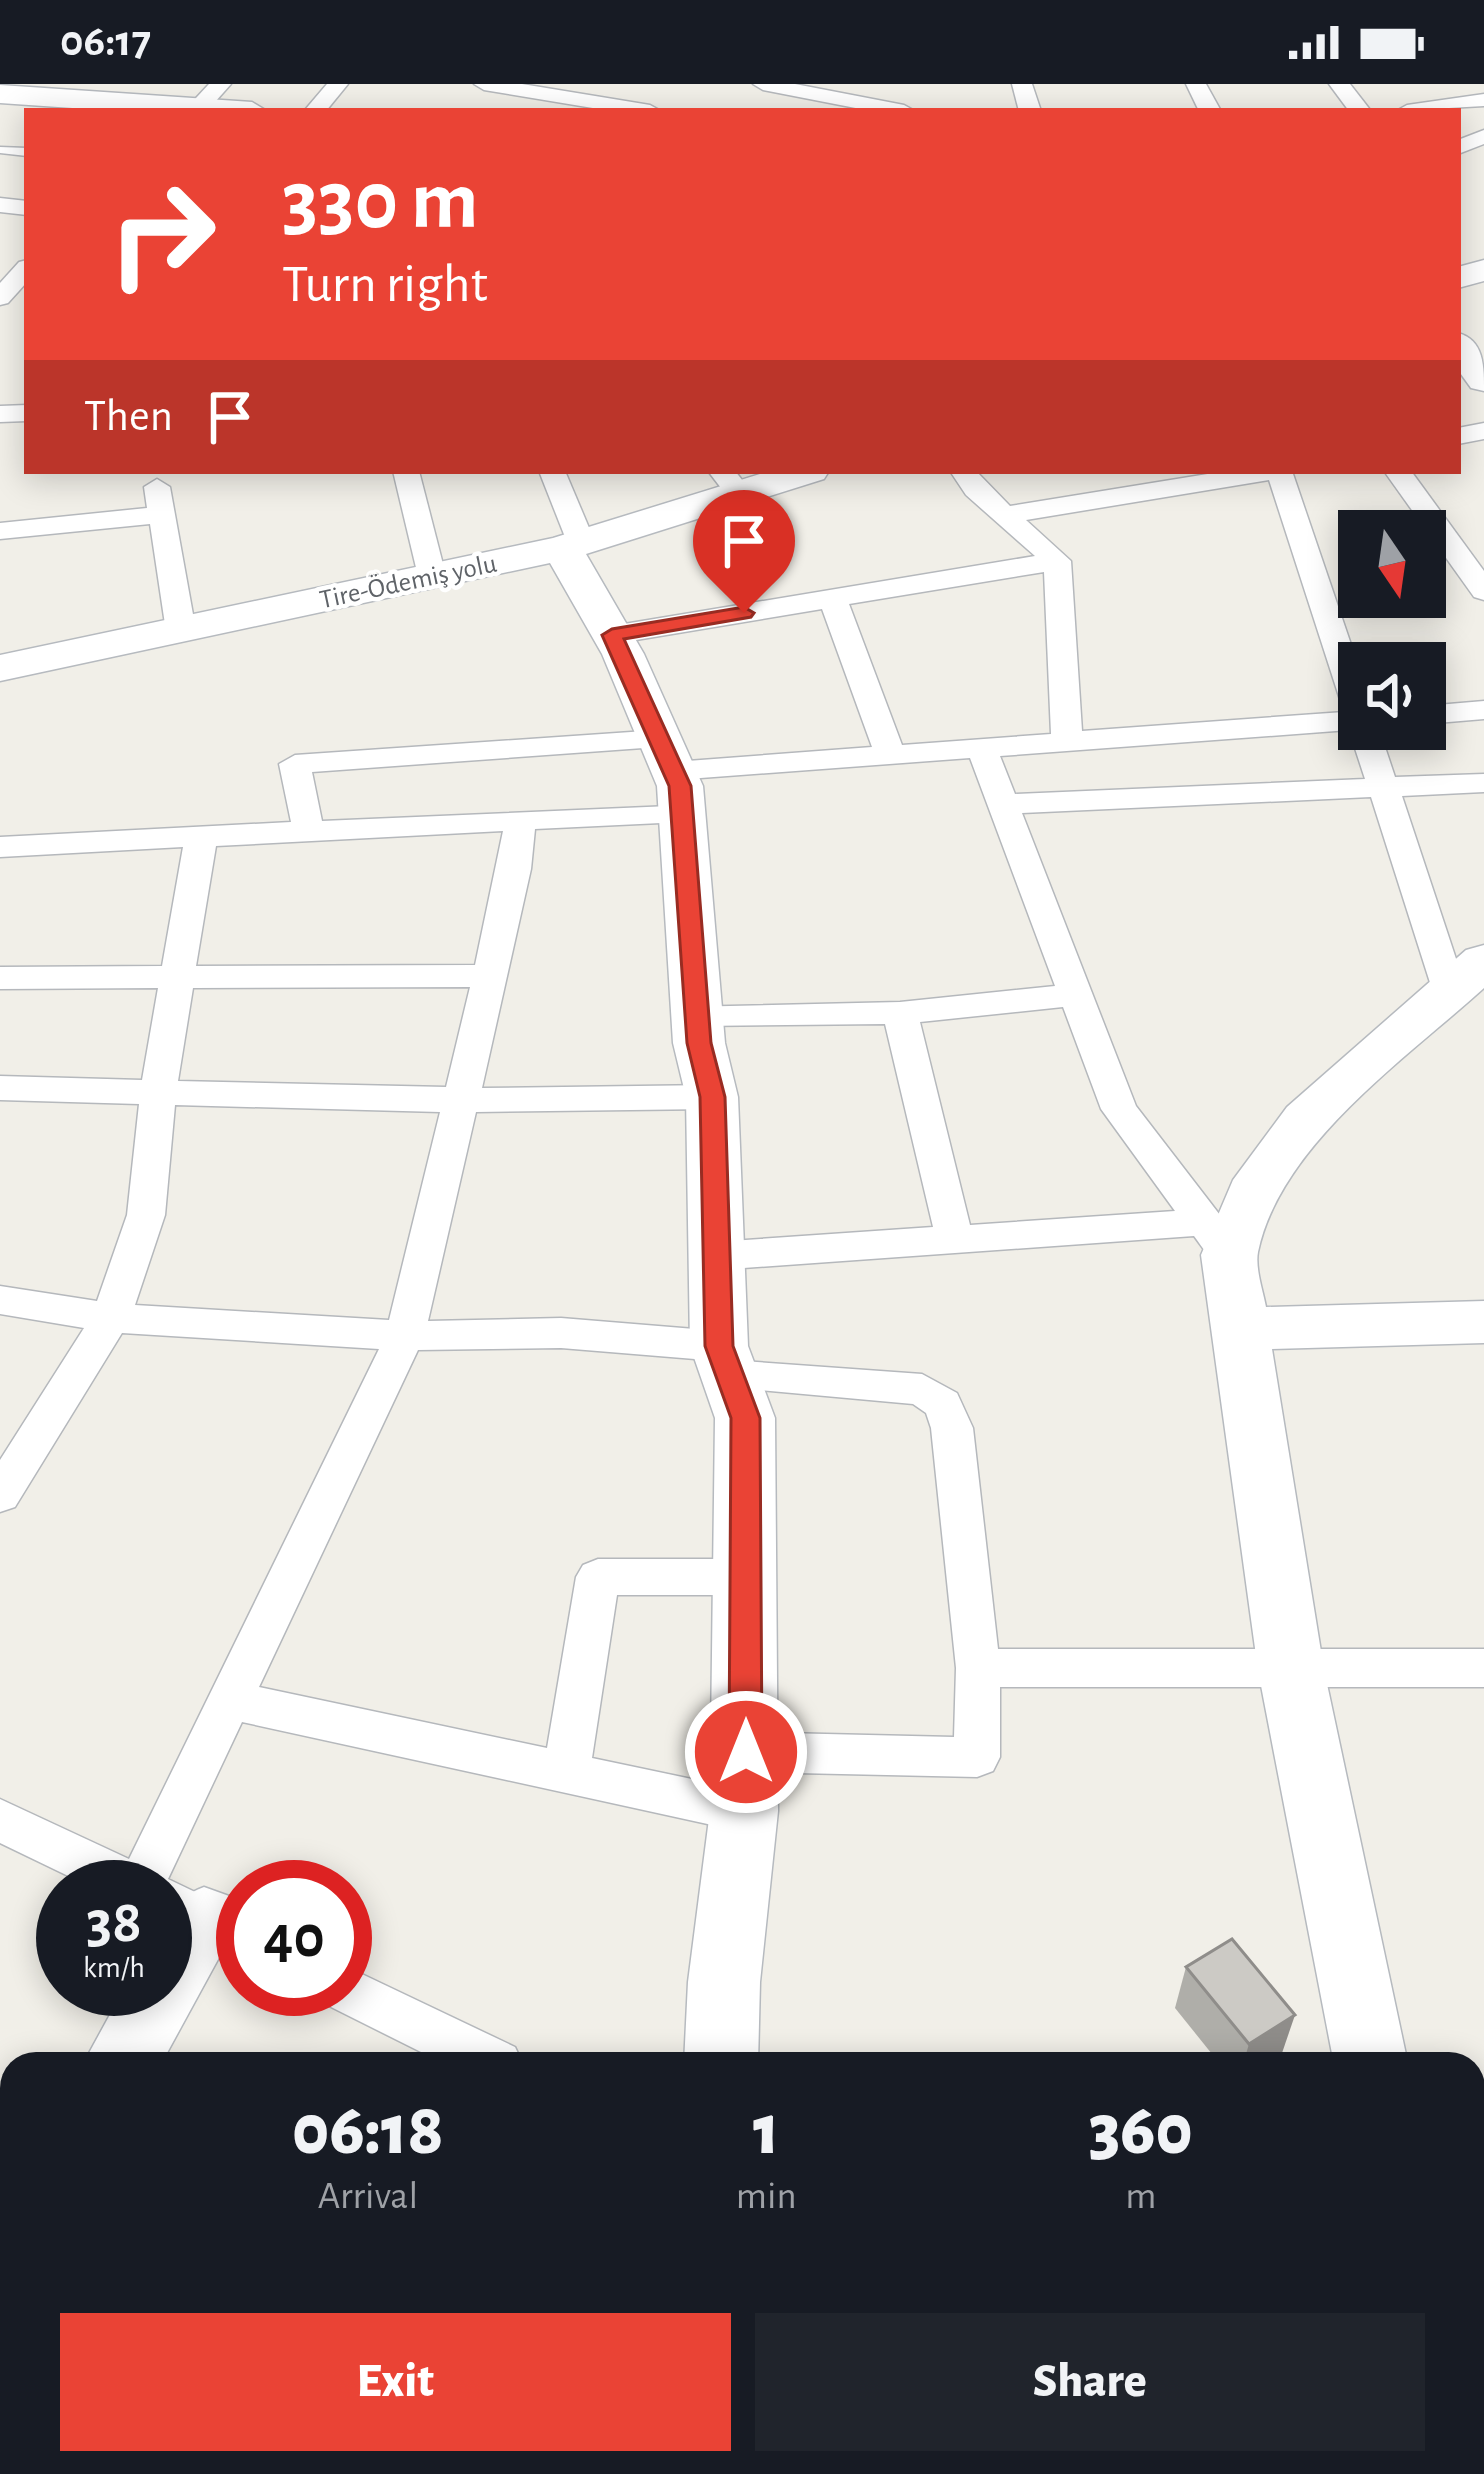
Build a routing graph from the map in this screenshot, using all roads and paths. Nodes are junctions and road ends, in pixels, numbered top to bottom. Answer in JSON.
{"nodes":[{"id":1,"x":338,"y":84,"type":"edge"},
{"id":2,"x":484,"y":84,"type":"edge"},
{"id":3,"x":1339,"y":84,"type":"edge"},
{"id":4,"x":1466,"y":84,"type":"edge"},
{"id":5,"x":778,"y":85,"type":"edge"},
{"id":6,"x":0,"y":94,"type":"edge"},
{"id":7,"x":1484,"y":95,"type":"edge"},
{"id":8,"x":206,"y":100,"type":"edge"},
{"id":9,"x":239,"y":108,"type":"edge"},
{"id":10,"x":318,"y":108,"type":"edge"},
{"id":11,"x":632,"y":108,"type":"edge"},
{"id":12,"x":757,"y":108,"type":"edge"},
{"id":13,"x":889,"y":108,"type":"edge"},
{"id":14,"x":1358,"y":108,"type":"edge"},
{"id":15,"x":1422,"y":108,"type":"edge"},
{"id":16,"x":407,"y":474,"type":"edge"},
{"id":17,"x":553,"y":474,"type":"edge"},
{"id":18,"x":790,"y":474,"type":"edge"},
{"id":19,"x":964,"y":474,"type":"edge"},
{"id":20,"x":1110,"y":474,"type":"edge"},
{"id":21,"x":1258,"y":474,"type":"edge"},
{"id":22,"x":1278,"y":474,"type":"edge"},
{"id":23,"x":1399,"y":474,"type":"edge"},
{"id":24,"x":731,"y":483,"type":"edge"},
{"id":25,"x":1128,"y":495,"type":"junction"},
{"id":26,"x":1004,"y":515,"type":"junction"},
{"id":27,"x":0,"y":531,"type":"edge"},
{"id":28,"x":572,"y":545,"type":"junction"},
{"id":29,"x":1057,"y":561,"type":"junction"},
{"id":30,"x":432,"y":576,"type":"junction"},
{"id":31,"x":1484,"y":591,"type":"edge"},
{"id":32,"x":832,"y":598,"type":"junction"},
{"id":33,"x":181,"y":631,"type":"junction"},
{"id":34,"x":612,"y":635,"type":"junction"},
{"id":35,"x":1338,"y":654,"type":"edge"},
{"id":36,"x":0,"y":668,"type":"edge"},
{"id":37,"x":1484,"y":710,"type":"edge"},
{"id":38,"x":1446,"y":713,"type":"edge"},
{"id":39,"x":1338,"y":719,"type":"edge"},
{"id":40,"x":1067,"y":742,"type":"junction"},
{"id":41,"x":982,"y":748,"type":"junction"},
{"id":42,"x":1371,"y":750,"type":"edge"},
{"id":43,"x":890,"y":755,"type":"junction"},
{"id":44,"x":672,"y":774,"type":"junction"},
{"id":45,"x":1484,"y":783,"type":"edge"},
{"id":46,"x":1383,"y":787,"type":"junction"},
{"id":47,"x":1003,"y":804,"type":"junction"},
{"id":48,"x":520,"y":820,"type":"junction"},
{"id":49,"x":308,"y":830,"type":"junction"},
{"id":50,"x":201,"y":836,"type":"junction"},
{"id":51,"x":0,"y":847,"type":"edge"},
{"id":52,"x":178,"y":976,"type":"junction"},
{"id":53,"x":491,"y":976,"type":"junction"},
{"id":54,"x":1467,"y":976,"type":"edge"},
{"id":55,"x":0,"y":978,"type":"edge"},
{"id":56,"x":1076,"y":995,"type":"junction"},
{"id":57,"x":900,"y":1013,"type":"junction"},
{"id":58,"x":697,"y":1015,"type":"junction"},
{"id":59,"x":0,"y":1088,"type":"edge"},
{"id":60,"x":158,"y":1093,"type":"junction"},
{"id":61,"x":712,"y":1097,"type":"junction"},
{"id":62,"x":462,"y":1100,"type":"junction"},
{"id":63,"x":1217,"y":1238,"type":"junction"},
{"id":64,"x":955,"y":1240,"type":"junction"},
{"id":65,"x":716,"y":1256,"type":"junction"},
{"id":66,"x":0,"y":1300,"type":"edge"},
{"id":67,"x":111,"y":1318,"type":"junction"},
{"id":68,"x":1484,"y":1322,"type":"edge"},
{"id":69,"x":1241,"y":1329,"type":"junction"},
{"id":70,"x":406,"y":1336,"type":"junction"},
{"id":71,"x":724,"y":1360,"type":"junction"},
{"id":72,"x":0,"y":1495,"type":"edge"},
{"id":73,"x":746,"y":1577,"type":"junction"},
{"id":74,"x":978,"y":1668,"type":"junction"},
{"id":75,"x":1484,"y":1668,"type":"edge"},
{"id":76,"x":1291,"y":1670,"type":"junction"},
{"id":77,"x":230,"y":1700,"type":"junction"},
{"id":78,"x":746,"y":1752,"type":"junction"},
{"id":79,"x":566,"y":1773,"type":"junction"},
{"id":80,"x":744,"y":1811,"type":"junction"},
{"id":81,"x":0,"y":1820,"type":"edge"},
{"id":82,"x":84,"y":1860,"type":"edge"},
{"id":83,"x":153,"y":1860,"type":"edge"},
{"id":84,"x":372,"y":2002,"type":"edge"},
{"id":85,"x":148,"y":2016,"type":"edge"},
{"id":86,"x":127,"y":2052,"type":"edge"},
{"id":87,"x":472,"y":2052,"type":"edge"},
{"id":88,"x":721,"y":2052,"type":"edge"},
{"id":89,"x":1368,"y":2052,"type":"edge"}],
"edges":[{"from":1,"to":10,"type":"street"},
{"from":2,"to":11,"type":"street"},
{"from":3,"to":14,"type":"street"},
{"from":4,"to":7,"type":"street"},
{"from":5,"to":12,"type":"street"},
{"from":5,"to":13,"type":"street"},
{"from":6,"to":8,"type":"street"},
{"from":7,"to":15,"type":"street"},
{"from":8,"to":9,"type":"street"},
{"from":16,"to":30,"type":"street"},
{"from":17,"to":28,"type":"street"},
{"from":18,"to":24,"type":"street","name":"Tire-Ödemiş yolu"},
{"from":19,"to":26,"type":"street"},
{"from":20,"to":25,"type":"street"},
{"from":21,"to":25,"type":"street"},
{"from":22,"to":35,"type":"street"},
{"from":23,"to":31,"type":"street"},
{"from":24,"to":28,"type":"street","name":"Tire-Ödemiş yolu"},
{"from":25,"to":26,"type":"street"},
{"from":26,"to":29,"type":"street"},
{"from":27,"to":33,"type":"street"},
{"from":28,"to":30,"type":"street","name":"Tire-Ödemiş yolu"},
{"from":28,"to":34,"type":"street"},
{"from":29,"to":32,"type":"street"},
{"from":29,"to":40,"type":"street"},
{"from":30,"to":33,"type":"street","name":"Tire-Ödemiş yolu"},
{"from":32,"to":34,"type":"street"},
{"from":32,"to":43,"type":"street"},
{"from":33,"to":36,"type":"street","name":"Tire-Ödemiş yolu"},
{"from":34,"to":44,"type":"street"},
{"from":37,"to":38,"type":"street"},
{"from":39,"to":40,"type":"street"},
{"from":40,"to":41,"type":"street"},
{"from":41,"to":43,"type":"street"},
{"from":41,"to":47,"type":"street"},
{"from":42,"to":46,"type":"street"},
{"from":43,"to":44,"type":"street"},
{"from":44,"to":48,"type":"street"},
{"from":44,"to":49,"type":"street"},
{"from":44,"to":58,"type":"street"},
{"from":45,"to":46,"type":"street"},
{"from":46,"to":47,"type":"street"},
{"from":46,"to":54,"type":"street"},
{"from":47,"to":56,"type":"street"},
{"from":48,"to":49,"type":"street"},
{"from":48,"to":53,"type":"street"},
{"from":49,"to":50,"type":"street"},
{"from":50,"to":51,"type":"street"},
{"from":50,"to":52,"type":"street"},
{"from":52,"to":53,"type":"street"},
{"from":52,"to":55,"type":"street"},
{"from":52,"to":60,"type":"street"},
{"from":53,"to":62,"type":"street"},
{"from":54,"to":63,"type":"street"},
{"from":56,"to":57,"type":"street"},
{"from":56,"to":63,"type":"street"},
{"from":57,"to":58,"type":"street"},
{"from":57,"to":64,"type":"street"},
{"from":58,"to":61,"type":"street"},
{"from":59,"to":60,"type":"street"},
{"from":60,"to":62,"type":"street"},
{"from":60,"to":67,"type":"street"},
{"from":61,"to":62,"type":"street"},
{"from":61,"to":65,"type":"street"},
{"from":62,"to":70,"type":"street"},
{"from":63,"to":64,"type":"street"},
{"from":63,"to":69,"type":"street"},
{"from":64,"to":65,"type":"street"},
{"from":65,"to":71,"type":"street"},
{"from":66,"to":67,"type":"street"},
{"from":67,"to":70,"type":"street"},
{"from":67,"to":72,"type":"street"},
{"from":68,"to":69,"type":"street"},
{"from":69,"to":76,"type":"street"},
{"from":70,"to":71,"type":"street"},
{"from":70,"to":77,"type":"street"},
{"from":71,"to":73,"type":"street"},
{"from":71,"to":74,"type":"street"},
{"from":73,"to":78,"type":"street"},
{"from":73,"to":79,"type":"street"},
{"from":74,"to":76,"type":"street"},
{"from":74,"to":78,"type":"street"},
{"from":75,"to":76,"type":"street"},
{"from":76,"to":89,"type":"street"},
{"from":77,"to":79,"type":"street"},
{"from":77,"to":83,"type":"street"},
{"from":78,"to":80,"type":"street"},
{"from":79,"to":80,"type":"street"},
{"from":80,"to":88,"type":"street"},
{"from":81,"to":82,"type":"street"},
{"from":84,"to":87,"type":"street"},
{"from":85,"to":86,"type":"street"}]}
